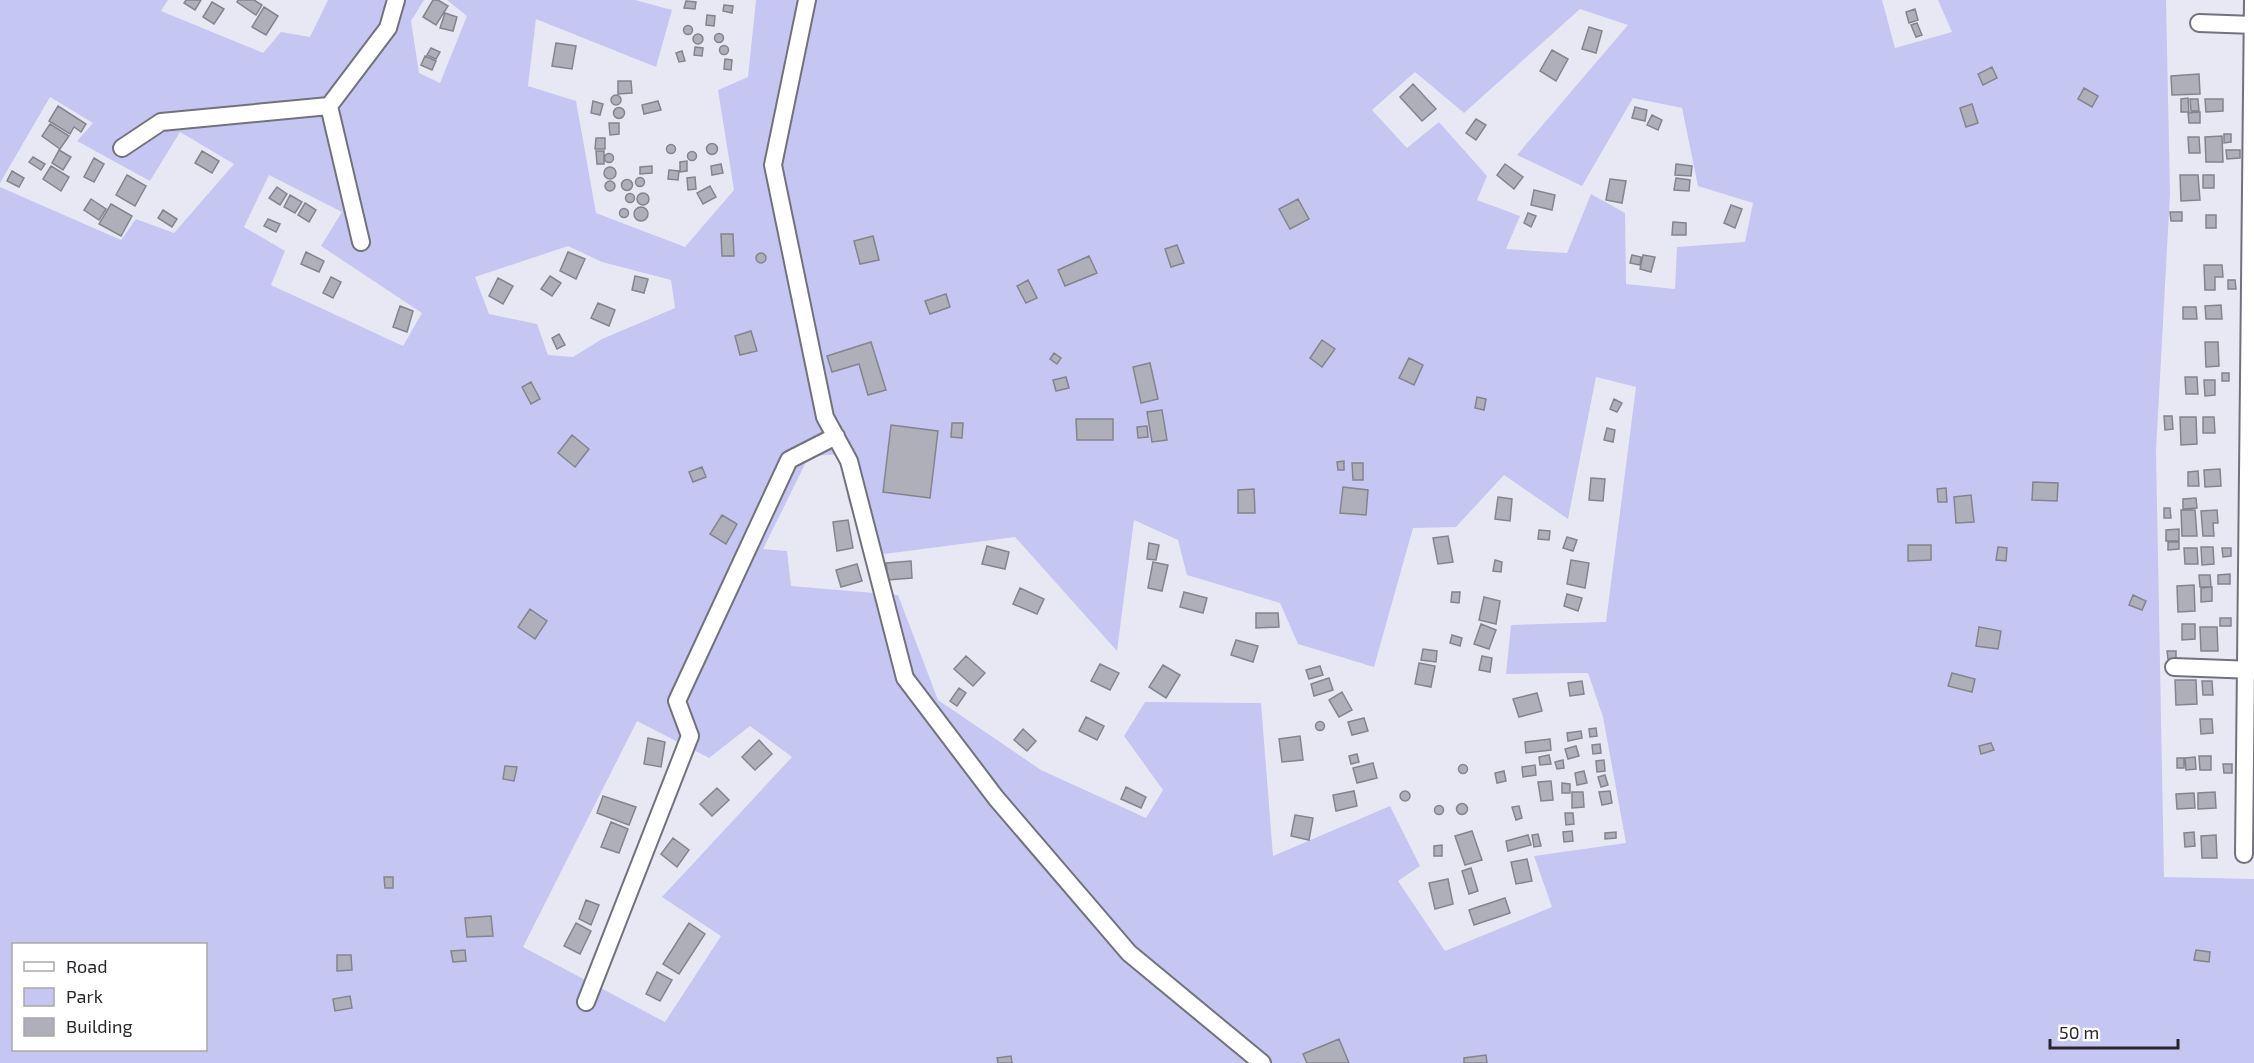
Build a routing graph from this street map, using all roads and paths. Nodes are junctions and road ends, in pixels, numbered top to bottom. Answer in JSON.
{"nodes":[{"id":1,"x":396,"y":0,"type":"edge"},
{"id":2,"x":807,"y":0,"type":"edge"},
{"id":3,"x":2253,"y":0,"type":"edge"},
{"id":4,"x":2199,"y":23,"type":"dead end"},
{"id":5,"x":2254,"y":25,"type":"edge"},
{"id":6,"x":329,"y":106,"type":"junction"},
{"id":7,"x":122,"y":148,"type":"dead end"},
{"id":8,"x":361,"y":242,"type":"dead end"},
{"id":9,"x":836,"y":436,"type":"junction"},
{"id":10,"x":2174,"y":667,"type":"dead end"},
{"id":11,"x":2250,"y":670,"type":"edge"},
{"id":12,"x":2244,"y":854,"type":"dead end"},
{"id":13,"x":586,"y":1002,"type":"dead end"},
{"id":14,"x":1262,"y":1063,"type":"edge"}],
"edges":[{"from":1,"to":6,"type":"street"},
{"from":2,"to":9,"type":"street"},
{"from":3,"to":5,"type":"street"},
{"from":4,"to":5,"type":"street"},
{"from":5,"to":11,"type":"street"},
{"from":6,"to":7,"type":"street"},
{"from":6,"to":8,"type":"street"},
{"from":9,"to":13,"type":"street"},
{"from":9,"to":14,"type":"street"},
{"from":10,"to":11,"type":"street"},
{"from":11,"to":12,"type":"street"}]}
